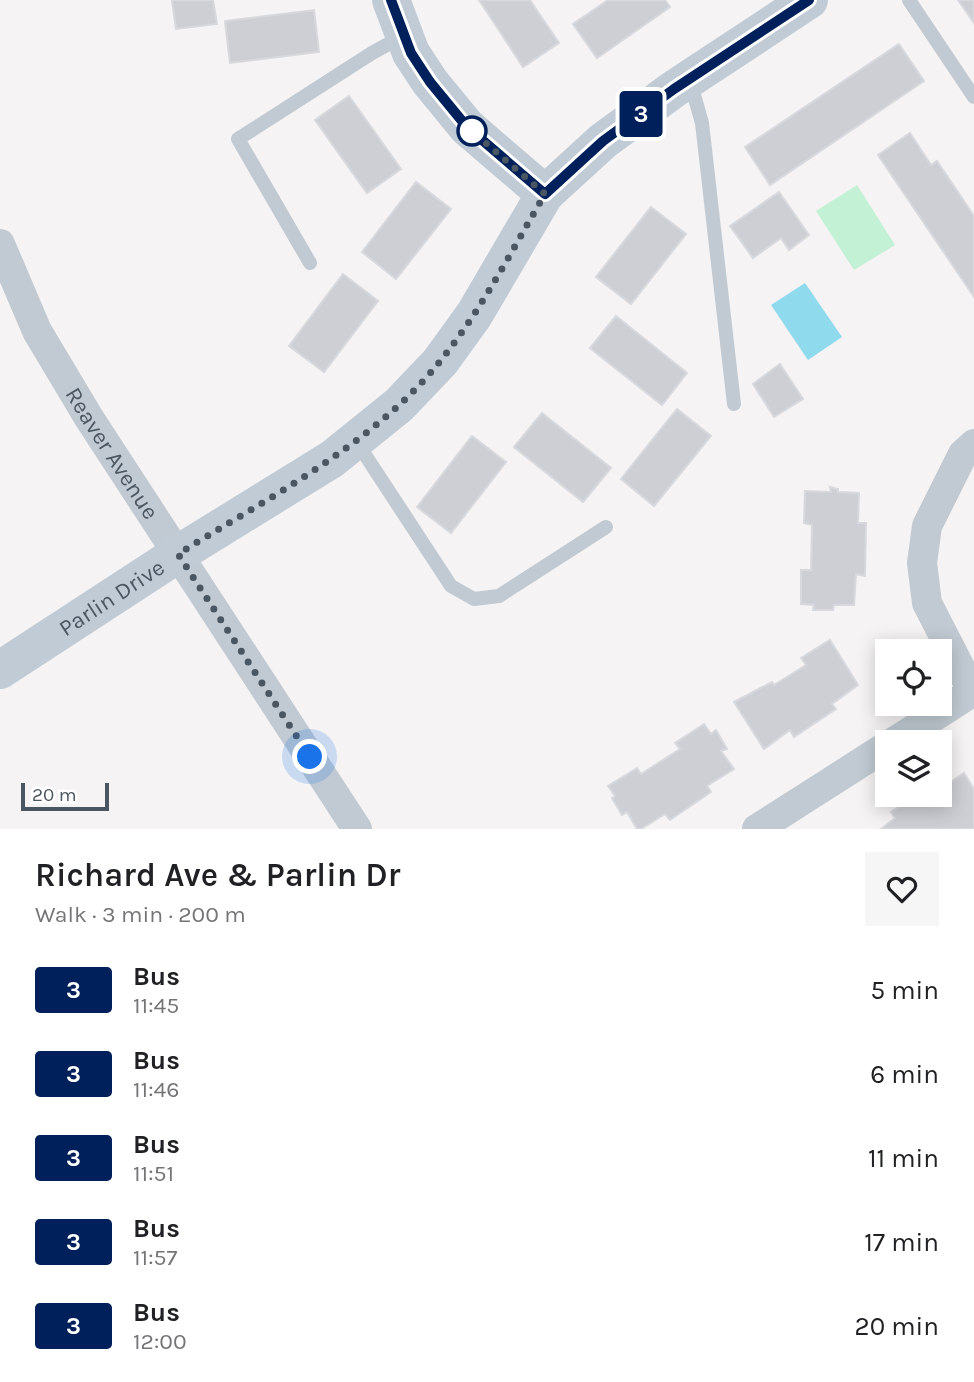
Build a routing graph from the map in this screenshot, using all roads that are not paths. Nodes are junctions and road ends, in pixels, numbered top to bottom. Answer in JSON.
{"nodes":[{"id":1,"x":391,"y":0,"type":"edge"},
{"id":2,"x":809,"y":0,"type":"edge"},
{"id":3,"x":909,"y":0,"type":"edge"},
{"id":4,"x":404,"y":36,"type":"junction"},
{"id":5,"x":689,"y":80,"type":"junction"},
{"id":6,"x":974,"y":96,"type":"edge"},
{"id":7,"x":545,"y":194,"type":"junction"},
{"id":8,"x":0,"y":244,"type":"edge"},
{"id":9,"x":310,"y":263,"type":"dead end"},
{"id":10,"x":734,"y":404,"type":"dead end"},
{"id":11,"x":355,"y":440,"type":"junction"},
{"id":12,"x":974,"y":444,"type":"edge"},
{"id":13,"x":606,"y":527,"type":"dead end"},
{"id":14,"x":178,"y":554,"type":"junction"},
{"id":15,"x":0,"y":670,"type":"edge"},
{"id":16,"x":974,"y":691,"type":"edge"},
{"id":17,"x":913,"y":730,"type":"edge"},
{"id":18,"x":875,"y":754,"type":"edge"},
{"id":19,"x":770,"y":826,"type":"edge"},
{"id":20,"x":357,"y":829,"type":"edge"}],
"edges":[{"from":1,"to":4,"type":"street"},
{"from":2,"to":5,"type":"street","name":"Parlin Drive"},
{"from":3,"to":6,"type":"lane"},
{"from":4,"to":7,"type":"street"},
{"from":4,"to":9,"type":"lane"},
{"from":5,"to":7,"type":"street","name":"Parlin Drive"},
{"from":5,"to":10,"type":"lane"},
{"from":7,"to":11,"type":"street","name":"Parlin Drive"},
{"from":8,"to":14,"type":"street","name":"Reaver Avenue"},
{"from":11,"to":13,"type":"lane"},
{"from":11,"to":14,"type":"street","name":"Parlin Drive"},
{"from":12,"to":16,"type":"street"},
{"from":14,"to":15,"type":"street","name":"Parlin Drive"},
{"from":14,"to":20,"type":"street","name":"Reaver Avenue"},
{"from":16,"to":17,"type":"street"},
{"from":18,"to":19,"type":"street"}]}
